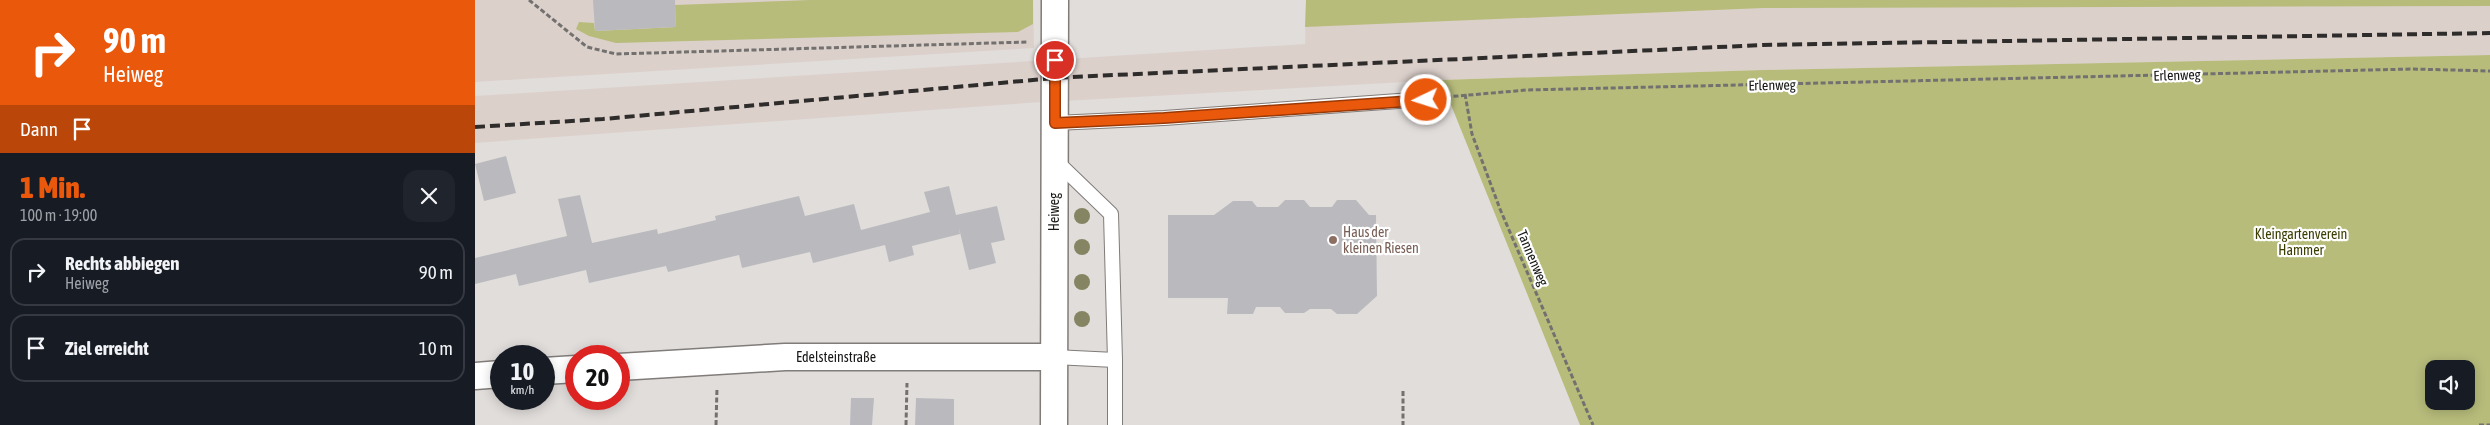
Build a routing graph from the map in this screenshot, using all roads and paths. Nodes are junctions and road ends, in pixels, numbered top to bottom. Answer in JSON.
{"nodes":[{"id":1,"x":529,"y":0,"type":"edge"},
{"id":2,"x":1055,"y":0,"type":"edge"},
{"id":3,"x":1055,"y":42,"type":"junction"},
{"id":4,"x":2490,"y":71,"type":"edge"},
{"id":5,"x":1465,"y":94,"type":"junction"},
{"id":6,"x":1426,"y":100,"type":"joint"},
{"id":7,"x":1055,"y":123,"type":"junction"},
{"id":8,"x":1055,"y":160,"type":"junction"},
{"id":9,"x":908,"y":357,"type":"junction"},
{"id":10,"x":1054,"y":357,"type":"junction"},
{"id":11,"x":1115,"y":360,"type":"junction"},
{"id":12,"x":717,"y":361,"type":"junction"},
{"id":13,"x":630,"y":366,"type":"edge"},
{"id":14,"x":490,"y":375,"type":"edge"},
{"id":15,"x":475,"y":376,"type":"edge"},
{"id":16,"x":1403,"y":391,"type":"dead end"},
{"id":17,"x":716,"y":425,"type":"edge"},
{"id":18,"x":906,"y":425,"type":"edge"},
{"id":19,"x":1053,"y":425,"type":"edge"},
{"id":20,"x":1115,"y":425,"type":"edge"},
{"id":21,"x":1403,"y":425,"type":"edge"},
{"id":22,"x":1593,"y":425,"type":"edge"},
{"id":23,"x":2479,"y":425,"type":"edge"},
{"id":24,"x":2490,"y":425,"type":"edge"}],
"edges":[{"from":1,"to":3,"type":"path"},
{"from":2,"to":3,"type":"street","name":"Heiweg"},
{"from":3,"to":7,"type":"street","name":"Heiweg"},
{"from":4,"to":5,"type":"path","name":"Erlenweg"},
{"from":5,"to":6,"type":"path","name":"Erlenweg"},
{"from":5,"to":22,"type":"path","name":"Tannenweg"},
{"from":6,"to":7,"type":"lane"},
{"from":7,"to":8,"type":"street","name":"Heiweg"},
{"from":8,"to":10,"type":"street","name":"Heiweg"},
{"from":8,"to":11,"type":"lane"},
{"from":9,"to":10,"type":"street","name":"Edelsteinstraße"},
{"from":9,"to":12,"type":"street","name":"Edelsteinstraße"},
{"from":9,"to":18,"type":"path"},
{"from":10,"to":11,"type":"lane"},
{"from":10,"to":19,"type":"street","name":"Heiweg"},
{"from":11,"to":20,"type":"lane"},
{"from":12,"to":13,"type":"street","name":"Edelsteinstraße"},
{"from":12,"to":17,"type":"path"},
{"from":14,"to":15,"type":"street"},
{"from":16,"to":21,"type":"path"},
{"from":23,"to":24,"type":"path"}]}
